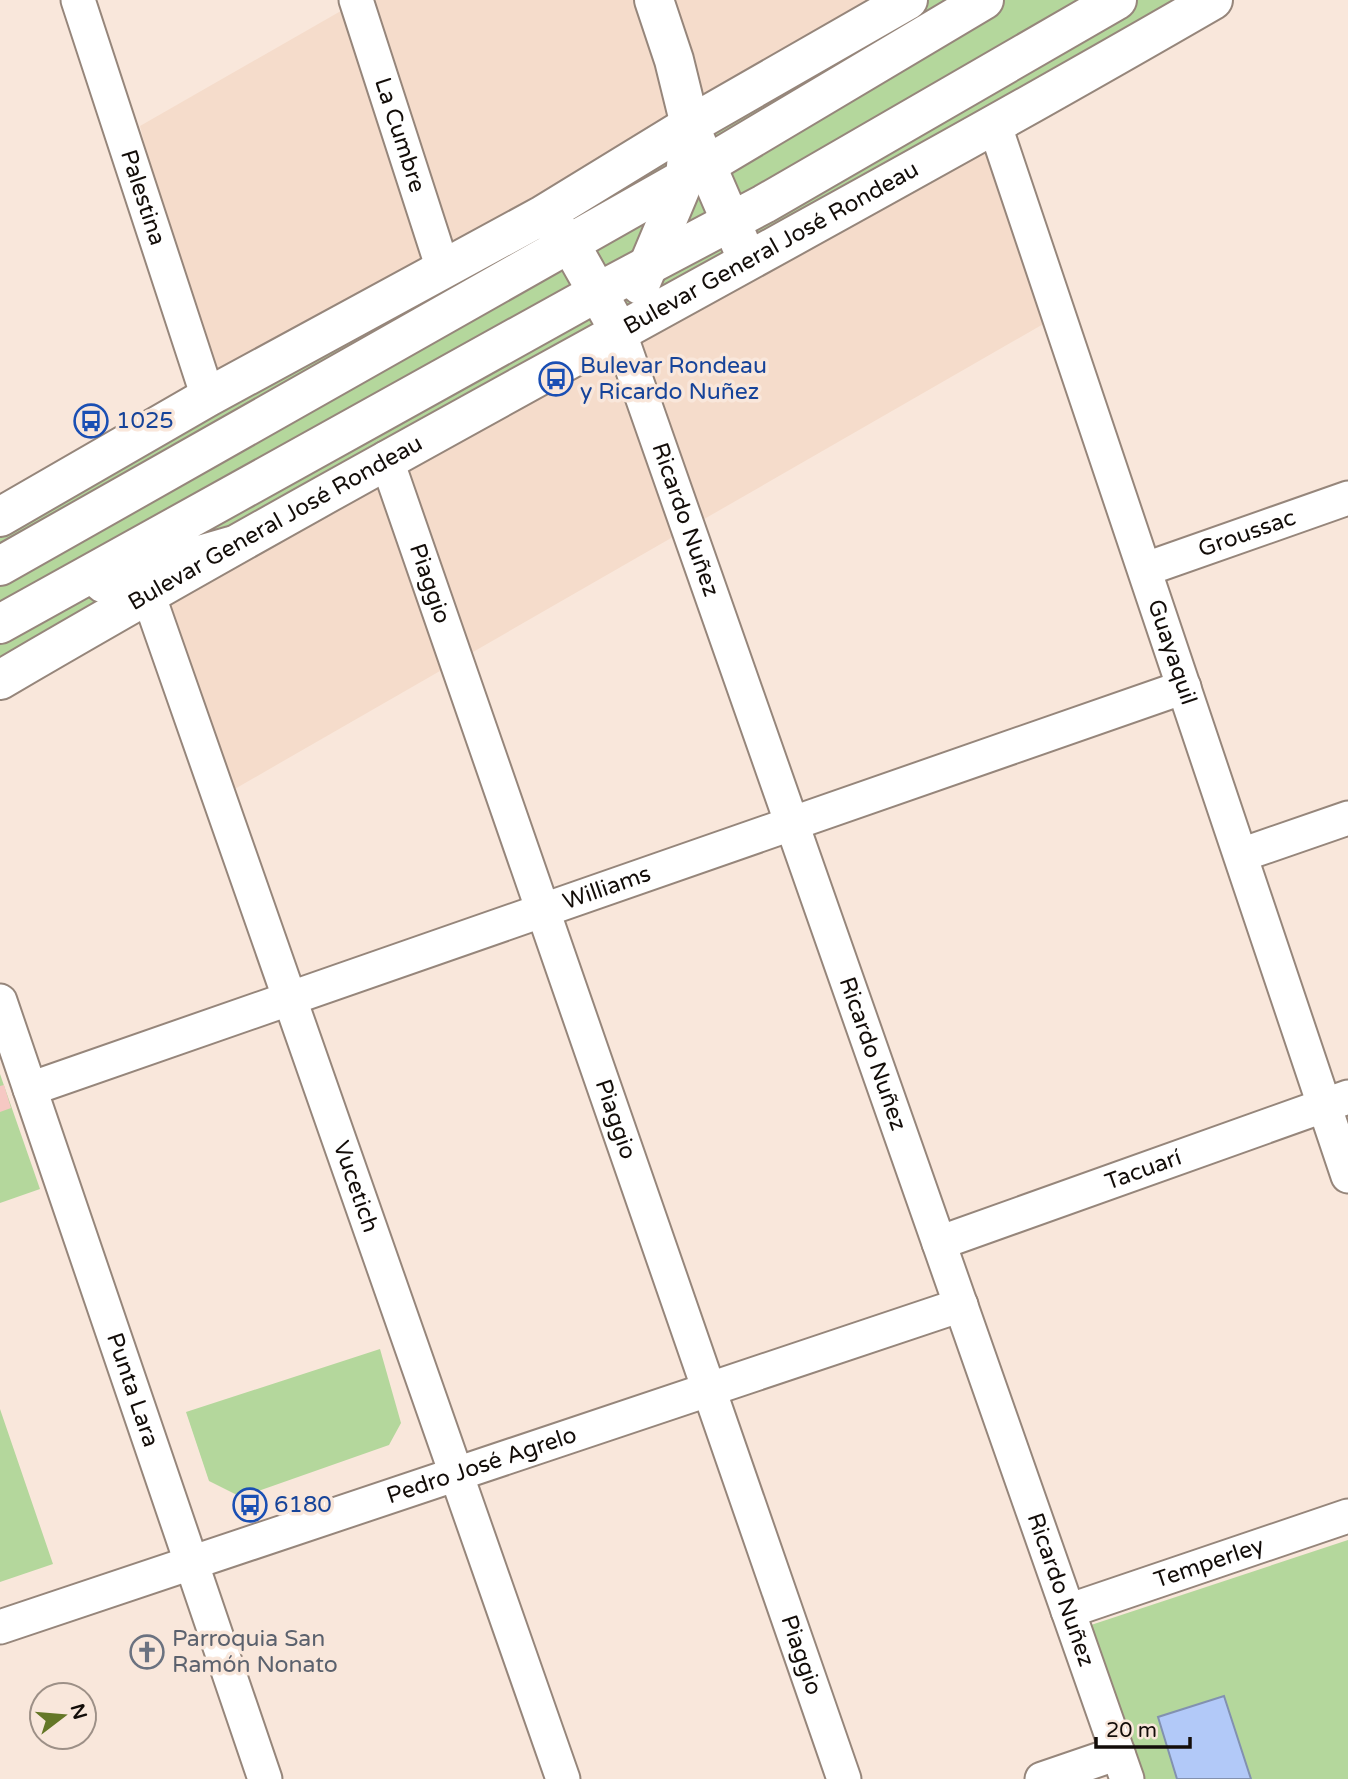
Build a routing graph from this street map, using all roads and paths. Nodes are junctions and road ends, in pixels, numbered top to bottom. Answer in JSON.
{"nodes":[{"id":1,"x":78,"y":0,"type":"edge"},
{"id":2,"x":356,"y":0,"type":"edge"},
{"id":3,"x":654,"y":0,"type":"edge"},
{"id":4,"x":908,"y":0,"type":"edge"},
{"id":5,"x":984,"y":0,"type":"edge"},
{"id":6,"x":1117,"y":0,"type":"edge"},
{"id":7,"x":1213,"y":0,"type":"edge"},
{"id":8,"x":690,"y":125,"type":"junction"},
{"id":9,"x":995,"y":126,"type":"junction"},
{"id":10,"x":696,"y":172,"type":"junction"},
{"id":11,"x":732,"y":222,"type":"junction"},
{"id":12,"x":556,"y":228,"type":"junction"},
{"id":13,"x":748,"y":260,"type":"junction"},
{"id":14,"x":651,"y":263,"type":"junction"},
{"id":15,"x":443,"y":269,"type":"junction"},
{"id":16,"x":598,"y":292,"type":"junction"},
{"id":17,"x":619,"y":331,"type":"junction"},
{"id":18,"x":208,"y":397,"type":"junction"},
{"id":19,"x":386,"y":458,"type":"junction"},
{"id":20,"x":1348,"y":498,"type":"edge"},
{"id":21,"x":0,"y":517,"type":"edge"},
{"id":22,"x":231,"y":546,"type":"junction"},
{"id":23,"x":0,"y":566,"type":"edge"},
{"id":24,"x":1146,"y":569,"type":"junction"},
{"id":25,"x":148,"y":594,"type":"junction"},
{"id":26,"x":37,"y":602,"type":"junction"},
{"id":27,"x":0,"y":624,"type":"edge"},
{"id":28,"x":0,"y":680,"type":"edge"},
{"id":29,"x":1184,"y":687,"type":"junction"},
{"id":30,"x":1348,"y":818,"type":"edge"},
{"id":31,"x":792,"y":824,"type":"junction"},
{"id":32,"x":1241,"y":855,"type":"junction"},
{"id":33,"x":542,"y":911,"type":"junction"},
{"id":34,"x":289,"y":998,"type":"junction"},
{"id":35,"x":0,"y":1001,"type":"edge"},
{"id":36,"x":30,"y":1089,"type":"junction"},
{"id":37,"x":1336,"y":1101,"type":"edge"},
{"id":38,"x":1348,"y":1177,"type":"edge"},
{"id":39,"x":939,"y":1242,"type":"junction"},
{"id":40,"x":961,"y":1305,"type":"junction"},
{"id":41,"x":708,"y":1389,"type":"junction"},
{"id":42,"x":456,"y":1474,"type":"junction"},
{"id":43,"x":1348,"y":1517,"type":"edge"},
{"id":44,"x":191,"y":1563,"type":"junction"},
{"id":45,"x":1068,"y":1611,"type":"junction"},
{"id":46,"x":0,"y":1628,"type":"edge"},
{"id":47,"x":1123,"y":1766,"type":"edge"},
{"id":48,"x":265,"y":1779,"type":"edge"},
{"id":49,"x":563,"y":1779,"type":"edge"},
{"id":50,"x":844,"y":1779,"type":"edge"},
{"id":51,"x":1042,"y":1779,"type":"edge"}],
"edges":[{"from":1,"to":18,"type":"street","name":"Palestina"},
{"from":2,"to":15,"type":"street","name":"La Cumbre"},
{"from":3,"to":8,"type":"main road"},
{"from":4,"to":8,"type":"main road"},
{"from":5,"to":10,"type":"main road"},
{"from":6,"to":11,"type":"main road","name":"Bulevar General José Rondeau"},
{"from":7,"to":9,"type":"main road","name":"Bulevar General José Rondeau"},
{"from":8,"to":10,"type":"main road"},
{"from":8,"to":12,"type":"main road"},
{"from":9,"to":13,"type":"main road","name":"Bulevar General José Rondeau"},
{"from":9,"to":24,"type":"street","name":"Guayaquil"},
{"from":10,"to":11,"type":"main road"},
{"from":10,"to":12,"type":"main road"},
{"from":10,"to":14,"type":"main road"},
{"from":11,"to":13,"type":"main road"},
{"from":11,"to":14,"type":"main road","name":"Bulevar General José Rondeau"},
{"from":12,"to":15,"type":"main road"},
{"from":12,"to":16,"type":"main road"},
{"from":12,"to":23,"type":"main road"},
{"from":13,"to":17,"type":"main road","name":"Bulevar General José Rondeau"},
{"from":14,"to":16,"type":"main road","name":"Bulevar General José Rondeau"},
{"from":14,"to":17,"type":"main road"},
{"from":15,"to":18,"type":"main road"},
{"from":16,"to":17,"type":"main road"},
{"from":16,"to":26,"type":"main road","name":"Bulevar General José Rondeau"},
{"from":17,"to":19,"type":"main road","name":"Bulevar General José Rondeau"},
{"from":17,"to":31,"type":"street","name":"Ricardo Nuñez"},
{"from":18,"to":21,"type":"main road"},
{"from":19,"to":22,"type":"main road","name":"Bulevar General José Rondeau"},
{"from":19,"to":33,"type":"street","name":"Piaggio"},
{"from":20,"to":24,"type":"street","name":"Groussac"},
{"from":22,"to":25,"type":"main road","name":"Bulevar General José Rondeau"},
{"from":22,"to":26,"type":"main road"},
{"from":24,"to":29,"type":"street","name":"Guayaquil"},
{"from":25,"to":28,"type":"main road","name":"Bulevar General José Rondeau"},
{"from":25,"to":34,"type":"street","name":"Vucetich"},
{"from":26,"to":27,"type":"main road","name":"Bulevar General José Rondeau"},
{"from":29,"to":31,"type":"street","name":"Williams"},
{"from":29,"to":32,"type":"street","name":"Guayaquil"},
{"from":30,"to":32,"type":"street"},
{"from":31,"to":33,"type":"street","name":"Williams"},
{"from":31,"to":39,"type":"street","name":"Ricardo Nuñez"},
{"from":32,"to":37,"type":"street","name":"Guayaquil"},
{"from":33,"to":34,"type":"street","name":"Williams"},
{"from":33,"to":41,"type":"street","name":"Piaggio"},
{"from":34,"to":36,"type":"street","name":"Williams"},
{"from":34,"to":42,"type":"street","name":"Vucetich"},
{"from":35,"to":36,"type":"street","name":"Punta Lara"},
{"from":36,"to":44,"type":"street","name":"Punta Lara"},
{"from":37,"to":38,"type":"street","name":"Guayaquil"},
{"from":37,"to":39,"type":"street","name":"Tacuarí"},
{"from":39,"to":40,"type":"street","name":"Ricardo Nuñez"},
{"from":40,"to":41,"type":"street","name":"Pedro José Agrelo"},
{"from":40,"to":45,"type":"street","name":"Ricardo Nuñez"},
{"from":41,"to":42,"type":"street","name":"Pedro José Agrelo"},
{"from":41,"to":50,"type":"street","name":"Piaggio"},
{"from":42,"to":44,"type":"street","name":"Pedro José Agrelo"},
{"from":42,"to":49,"type":"street","name":"Vucetich"},
{"from":43,"to":45,"type":"street","name":"Temperley"},
{"from":44,"to":46,"type":"street","name":"Pedro José Agrelo"},
{"from":44,"to":48,"type":"street","name":"Punta Lara"},
{"from":45,"to":47,"type":"street","name":"Ricardo Nuñez"},
{"from":47,"to":51,"type":"street"}]}
